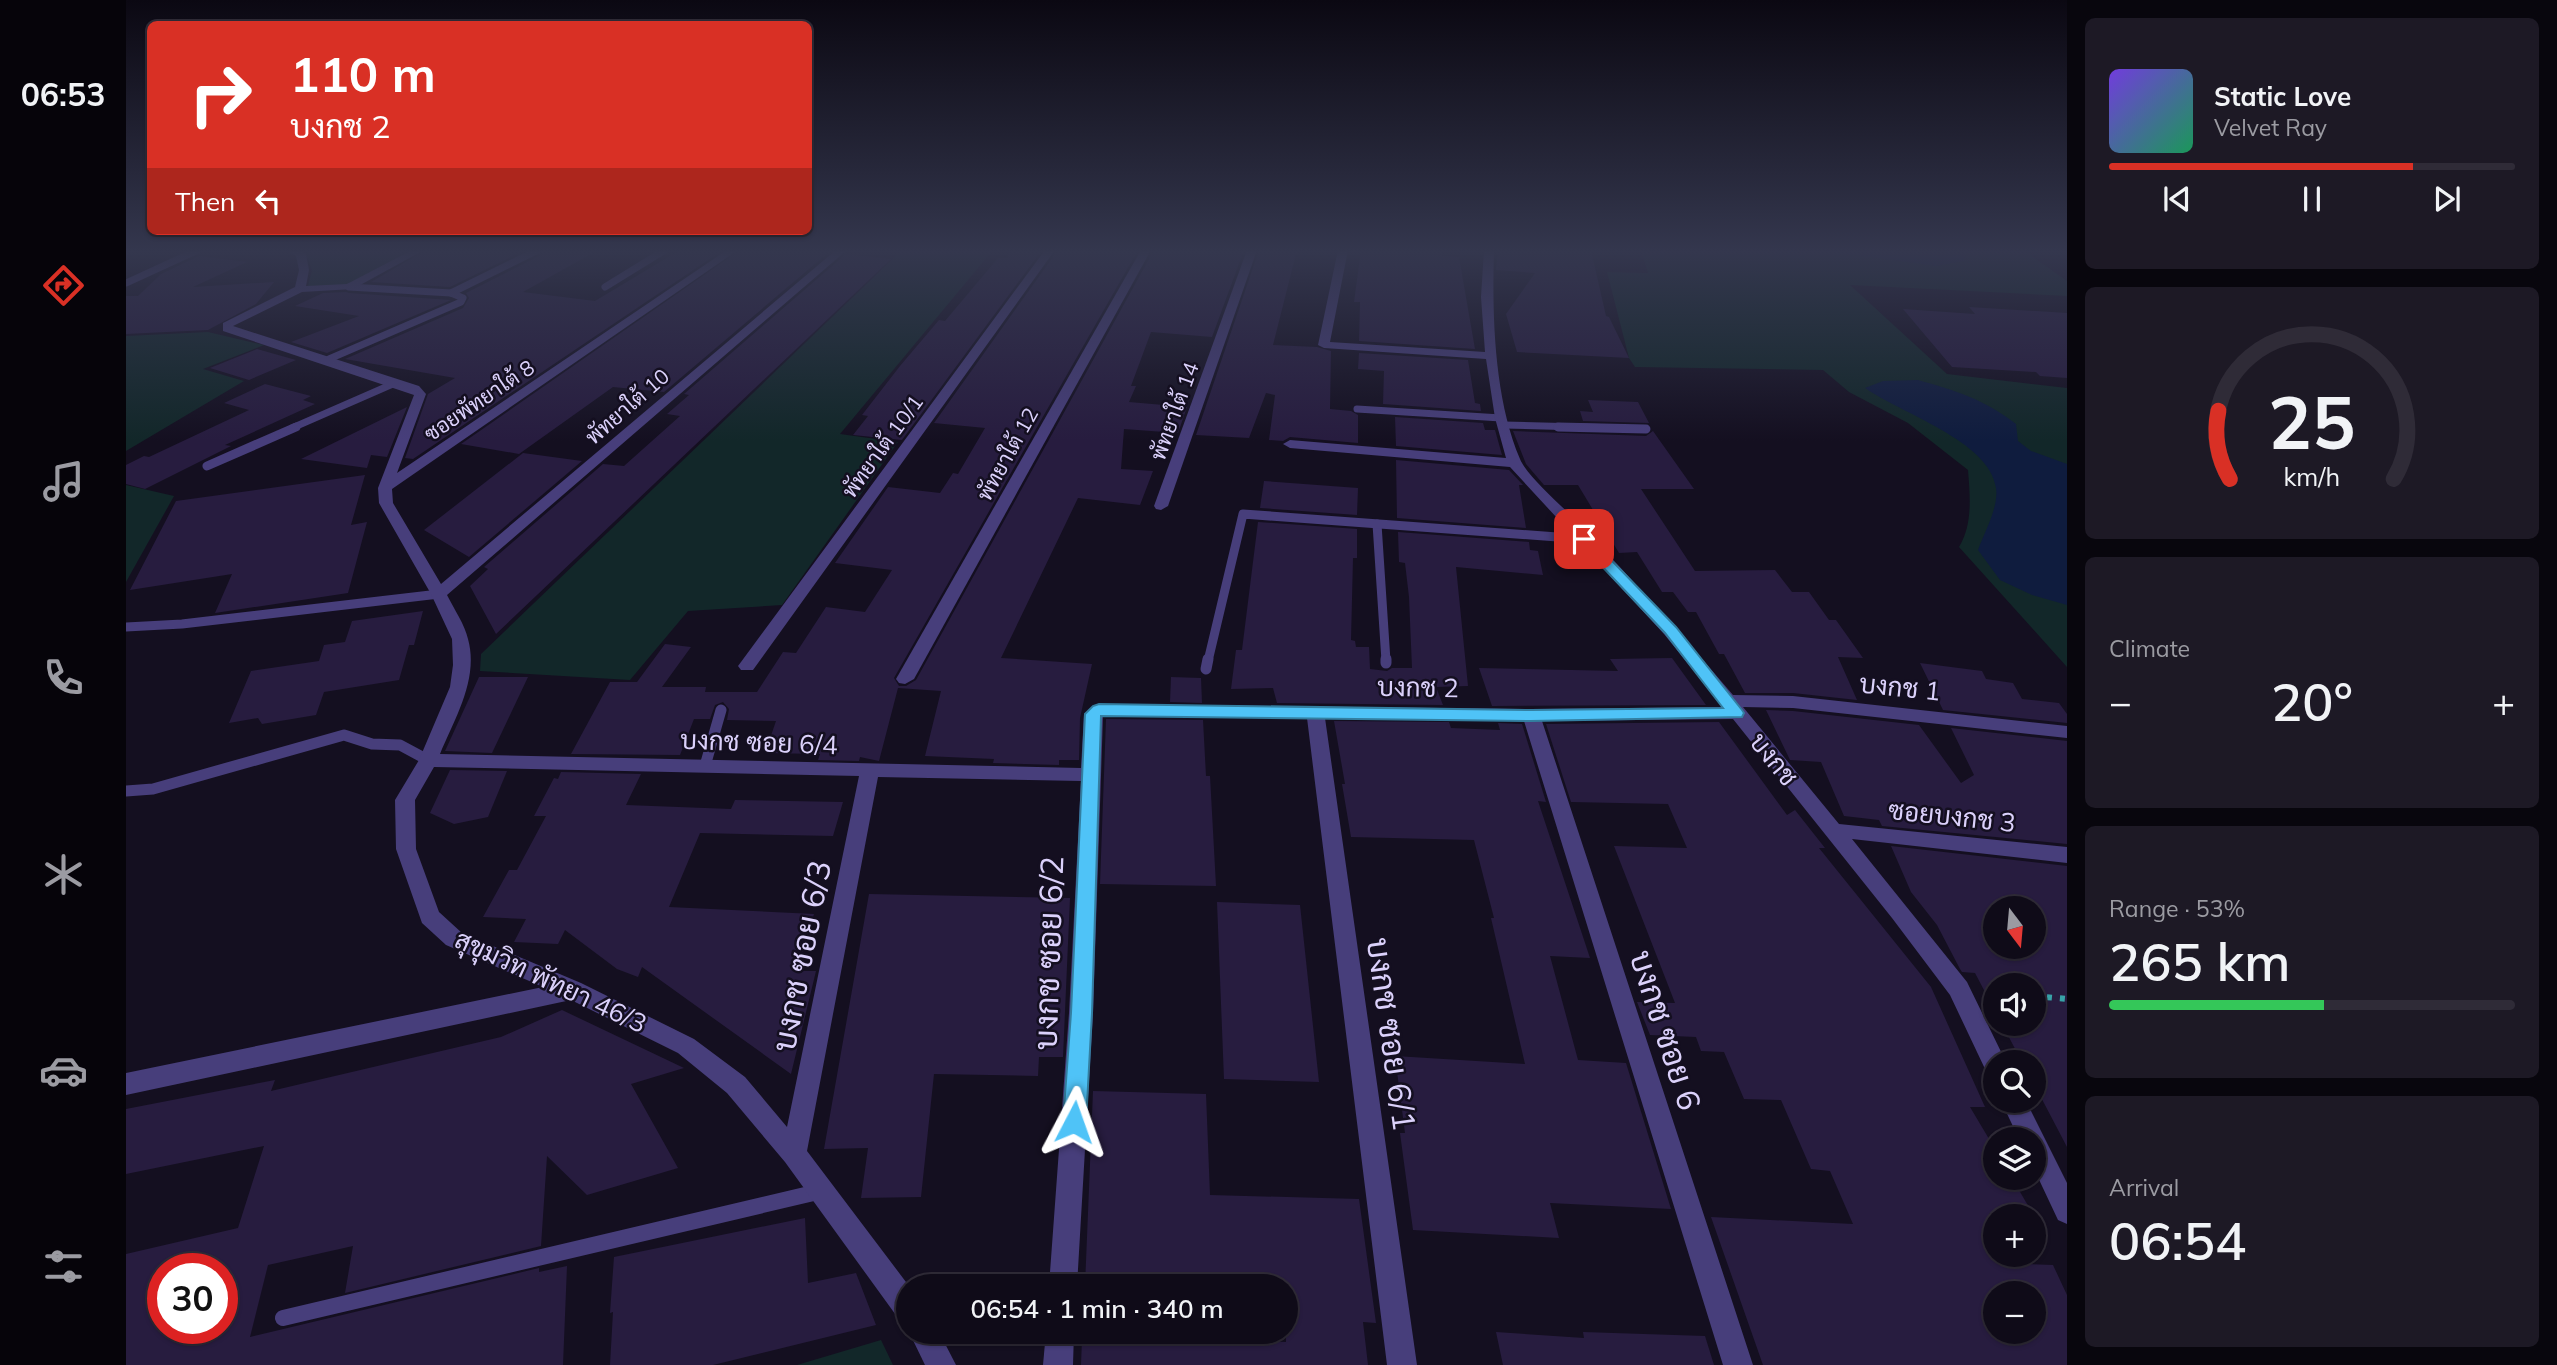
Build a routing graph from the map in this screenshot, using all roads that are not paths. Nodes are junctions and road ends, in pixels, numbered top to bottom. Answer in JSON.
{"nodes":[{"id":1,"x":249,"y":314,"type":"edge"},
{"id":2,"x":434,"y":314,"type":"edge"},
{"id":3,"x":640,"y":314,"type":"edge"},
{"id":4,"x":767,"y":314,"type":"edge"},
{"id":5,"x":1004,"y":314,"type":"edge"},
{"id":6,"x":1110,"y":314,"type":"edge"},
{"id":7,"x":1229,"y":314,"type":"edge"},
{"id":8,"x":1330,"y":314,"type":"edge"},
{"id":9,"x":1487,"y":314,"type":"edge"},
{"id":10,"x":1491,"y":356,"type":"junction"},
{"id":11,"x":329,"y":359,"type":"junction"},
{"id":12,"x":395,"y":383,"type":"junction"},
{"id":13,"x":1357,"y":409,"type":"dead end"},
{"id":14,"x":1502,"y":421,"type":"junction"},
{"id":15,"x":1646,"y":429,"type":"dead end"},
{"id":16,"x":1290,"y":444,"type":"dead end"},
{"id":17,"x":1514,"y":463,"type":"junction"},
{"id":18,"x":207,"y":466,"type":"dead end"},
{"id":19,"x":385,"y":488,"type":"junction"},
{"id":20,"x":1161,"y":506,"type":"dead end"},
{"id":21,"x":1377,"y":524,"type":"junction"},
{"id":22,"x":1584,"y":539,"type":"junction"},
{"id":23,"x":439,"y":594,"type":"junction"},
{"id":24,"x":126,"y":626,"type":"edge"},
{"id":25,"x":1386,"y":663,"type":"dead end"},
{"id":26,"x":747,"y":666,"type":"dead end"},
{"id":27,"x":1206,"y":669,"type":"dead end"},
{"id":28,"x":905,"y":679,"type":"dead end"},
{"id":29,"x":1731,"y":707,"type":"junction"},
{"id":30,"x":1099,"y":709,"type":"joint"},
{"id":31,"x":721,"y":710,"type":"dead end"},
{"id":32,"x":1315,"y":712,"type":"junction"},
{"id":33,"x":1531,"y":715,"type":"junction"},
{"id":34,"x":2067,"y":733,"type":"edge"},
{"id":35,"x":428,"y":760,"type":"junction"},
{"id":36,"x":705,"y":766,"type":"junction"},
{"id":37,"x":870,"y":771,"type":"junction"},
{"id":38,"x":1089,"y":775,"type":"junction"},
{"id":39,"x":126,"y":791,"type":"edge"},
{"id":40,"x":1832,"y":830,"type":"junction"},
{"id":41,"x":2067,"y":855,"type":"edge"},
{"id":42,"x":573,"y":990,"type":"junction"},
{"id":43,"x":1988,"y":1050,"type":"edge"},
{"id":44,"x":126,"y":1084,"type":"edge"},
{"id":45,"x":794,"y":1154,"type":"junction"},
{"id":46,"x":2046,"y":1168,"type":"edge"},
{"id":47,"x":822,"y":1191,"type":"junction"},
{"id":48,"x":2067,"y":1211,"type":"edge"},
{"id":49,"x":1064,"y":1274,"type":"edge"},
{"id":50,"x":896,"y":1292,"type":"edge"},
{"id":51,"x":283,"y":1318,"type":"dead end"},
{"id":52,"x":930,"y":1344,"type":"edge"},
{"id":53,"x":1059,"y":1344,"type":"edge"},
{"id":54,"x":941,"y":1365,"type":"edge"},
{"id":55,"x":1058,"y":1365,"type":"edge"},
{"id":56,"x":1402,"y":1365,"type":"edge"},
{"id":57,"x":1738,"y":1365,"type":"edge"}],
"edges":[{"from":1,"to":11,"type":"street"},
{"from":2,"to":11,"type":"lane"},
{"from":3,"to":19,"type":"street","name":"ซอยพัทยาใต้ 8"},
{"from":4,"to":23,"type":"street","name":"พัทยาใต้ 10"},
{"from":5,"to":26,"type":"street","name":"พัทยาใต้ 10/1"},
{"from":6,"to":28,"type":"street","name":"พัทยาใต้ 12"},
{"from":7,"to":20,"type":"street","name":"พัทยาใต้ 14"},
{"from":8,"to":10,"type":"street"},
{"from":9,"to":10,"type":"street","name":"บงกช"},
{"from":10,"to":14,"type":"street","name":"บงกช"},
{"from":11,"to":12,"type":"street"},
{"from":12,"to":18,"type":"lane"},
{"from":12,"to":19,"type":"street"},
{"from":13,"to":14,"type":"lane"},
{"from":14,"to":15,"type":"lane"},
{"from":14,"to":17,"type":"street","name":"บงกช"},
{"from":16,"to":17,"type":"street"},
{"from":17,"to":22,"type":"street","name":"บงกช"},
{"from":19,"to":23,"type":"street","name":"สุขุมวิท พัทยา 46/3"},
{"from":21,"to":22,"type":"lane"},
{"from":21,"to":25,"type":"lane"},
{"from":21,"to":27,"type":"lane"},
{"from":22,"to":29,"type":"street","name":"บงกช"},
{"from":23,"to":24,"type":"lane"},
{"from":23,"to":35,"type":"street","name":"สุขุมวิท พัทยา 46/3"},
{"from":29,"to":33,"type":"street","name":"บงกช 2"},
{"from":29,"to":34,"type":"street","name":"บงกช 1"},
{"from":29,"to":40,"type":"street","name":"บงกช"},
{"from":30,"to":32,"type":"street","name":"บงกช 2"},
{"from":30,"to":38,"type":"street","name":"บงกช ซอย 6/2"},
{"from":31,"to":36,"type":"lane"},
{"from":32,"to":33,"type":"street","name":"บงกช 2"},
{"from":32,"to":56,"type":"street","name":"บงกช ซอย 6/1"},
{"from":33,"to":57,"type":"street","name":"บงกช ซอย 6"},
{"from":35,"to":36,"type":"street","name":"บงกช ซอย 6/4"},
{"from":35,"to":39,"type":"lane"},
{"from":35,"to":42,"type":"street","name":"สุขุมวิท พัทยา 46/3"},
{"from":36,"to":37,"type":"street","name":"บงกช ซอย 6/4"},
{"from":37,"to":38,"type":"street","name":"บงกช ซอย 6/4"},
{"from":37,"to":45,"type":"street","name":"บงกช ซอย 6/3"},
{"from":38,"to":49,"type":"street","name":"บงกช ซอย 6/2"},
{"from":40,"to":41,"type":"street","name":"ซอยบงกช 3"},
{"from":40,"to":43,"type":"street","name":"บงกช"},
{"from":42,"to":44,"type":"street"},
{"from":42,"to":45,"type":"street","name":"สุขุมวิท พัทยา 46/3"},
{"from":45,"to":47,"type":"street","name":"สุขุมวิท พัทยา 46/3"},
{"from":46,"to":48,"type":"street"},
{"from":47,"to":50,"type":"street","name":"สุขุมวิท พัทยา 46/3"},
{"from":47,"to":51,"type":"lane"},
{"from":52,"to":54,"type":"street"},
{"from":53,"to":55,"type":"street"}]}
